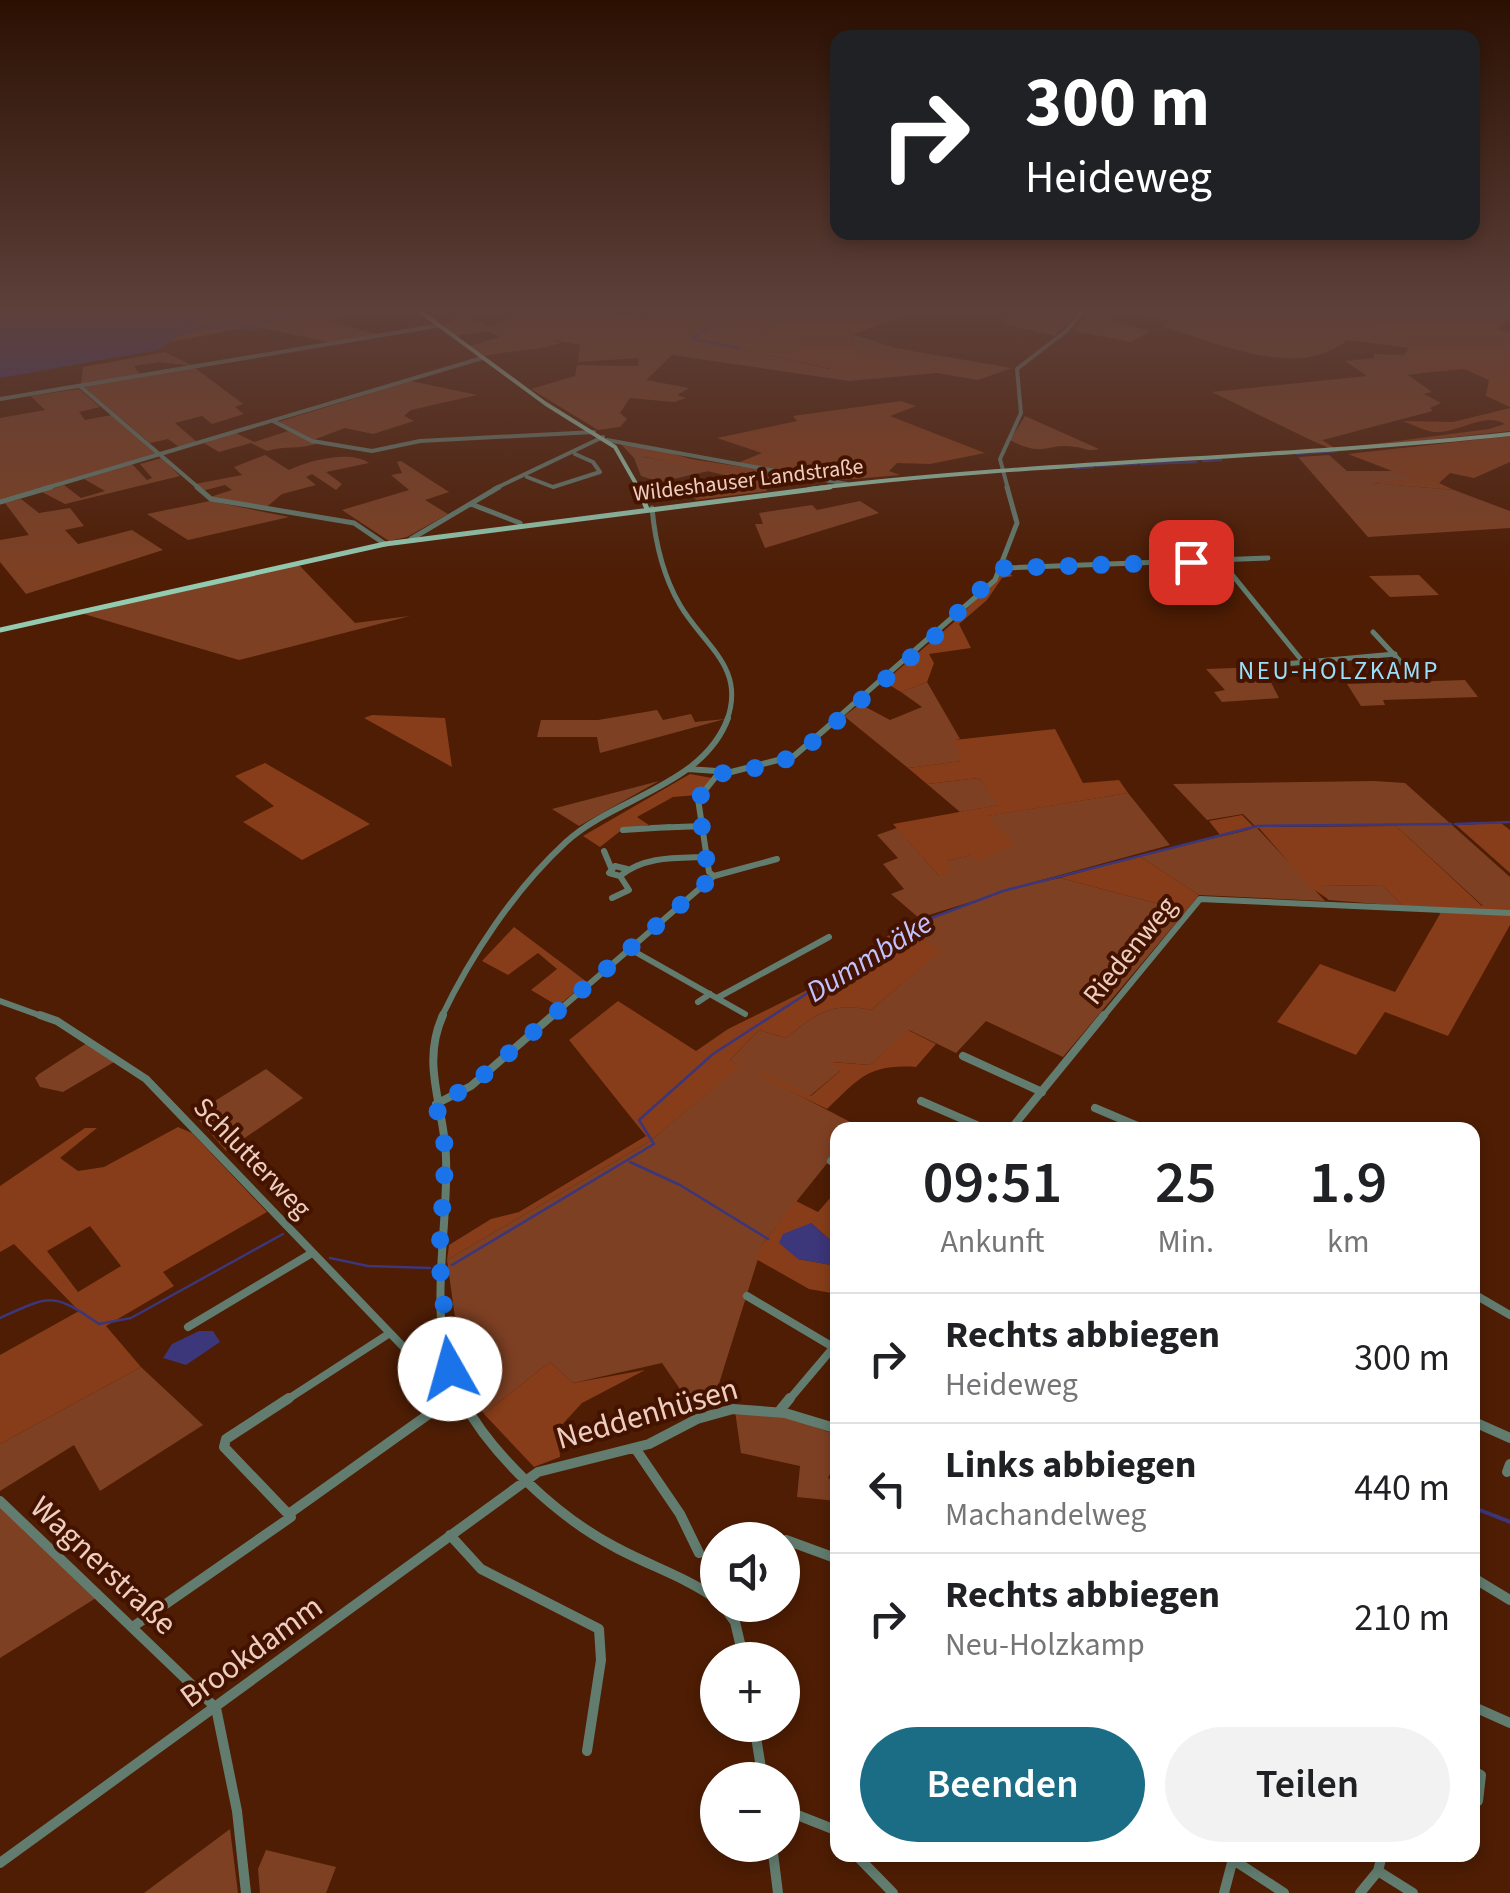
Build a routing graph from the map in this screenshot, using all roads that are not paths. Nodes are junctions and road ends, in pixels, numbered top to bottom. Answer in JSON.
{"nodes":[{"id":1,"x":94,"y":397,"type":"edge"},
{"id":2,"x":351,"y":397,"type":"edge"},
{"id":3,"x":542,"y":397,"type":"edge"},
{"id":4,"x":1019,"y":397,"type":"edge"},
{"id":5,"x":273,"y":421,"type":"junction"},
{"id":6,"x":594,"y":432,"type":"junction"},
{"id":7,"x":1510,"y":434,"type":"edge"},
{"id":8,"x":605,"y":439,"type":"junction"},
{"id":9,"x":160,"y":453,"type":"junction"},
{"id":10,"x":575,"y":454,"type":"junction"},
{"id":11,"x":1003,"y":469,"type":"junction"},
{"id":12,"x":526,"y":476,"type":"junction"},
{"id":13,"x":847,"y":484,"type":"junction"},
{"id":14,"x":0,"y":502,"type":"edge"},
{"id":15,"x":470,"y":504,"type":"junction"},
{"id":16,"x":650,"y":508,"type":"junction"},
{"id":17,"x":520,"y":524,"type":"junction"},
{"id":18,"x":411,"y":539,"type":"junction"},
{"id":19,"x":386,"y":544,"type":"junction"},
{"id":20,"x":1268,"y":558,"type":"dead end"},
{"id":21,"x":1220,"y":560,"type":"junction"},
{"id":22,"x":1002,"y":568,"type":"junction"},
{"id":23,"x":0,"y":630,"type":"edge"},
{"id":24,"x":1374,"y":632,"type":"dead end"},
{"id":25,"x":1395,"y":654,"type":"junction"},
{"id":26,"x":1303,"y":662,"type":"junction"},
{"id":27,"x":1262,"y":666,"type":"dead end"},
{"id":28,"x":1412,"y":673,"type":"dead end"},
{"id":29,"x":687,"y":768,"type":"junction"},
{"id":30,"x":718,"y":774,"type":"junction"},
{"id":31,"x":704,"y":826,"type":"junction"},
{"id":32,"x":651,"y":828,"type":"joint"},
{"id":33,"x":624,"y":830,"type":"dead end"},
{"id":34,"x":604,"y":852,"type":"dead end"},
{"id":35,"x":706,"y":857,"type":"junction"},
{"id":36,"x":777,"y":859,"type":"dead end"},
{"id":37,"x":627,"y":869,"type":"junction"},
{"id":38,"x":612,"y":870,"type":"junction"},
{"id":39,"x":620,"y":876,"type":"junction"},
{"id":40,"x":714,"y":876,"type":"junction"},
{"id":41,"x":612,"y":898,"type":"dead end"},
{"id":42,"x":1510,"y":913,"type":"edge"},
{"id":43,"x":829,"y":936,"type":"dead end"},
{"id":44,"x":630,"y":949,"type":"junction"},
{"id":45,"x":713,"y":996,"type":"junction"},
{"id":46,"x":0,"y":1001,"type":"edge"},
{"id":47,"x":698,"y":1002,"type":"dead end"},
{"id":48,"x":745,"y":1014,"type":"dead end"},
{"id":49,"x":963,"y":1056,"type":"dead end"},
{"id":50,"x":1042,"y":1092,"type":"junction"},
{"id":51,"x":922,"y":1101,"type":"dead end"},
{"id":52,"x":436,"y":1104,"type":"junction"},
{"id":53,"x":1094,"y":1108,"type":"dead end"},
{"id":54,"x":970,"y":1122,"type":"edge"},
{"id":55,"x":1017,"y":1122,"type":"edge"},
{"id":56,"x":1127,"y":1122,"type":"edge"},
{"id":57,"x":312,"y":1253,"type":"junction"},
{"id":58,"x":748,"y":1296,"type":"dead end"},
{"id":59,"x":1480,"y":1298,"type":"edge"},
{"id":60,"x":1510,"y":1315,"type":"edge"},
{"id":61,"x":188,"y":1327,"type":"dead end"},
{"id":62,"x":390,"y":1334,"type":"junction"},
{"id":63,"x":830,"y":1341,"type":"edge"},
{"id":64,"x":830,"y":1350,"type":"edge"},
{"id":65,"x":450,"y":1369,"type":"junction"},
{"id":66,"x":436,"y":1409,"type":"dead end"},
{"id":67,"x":780,"y":1409,"type":"junction"},
{"id":68,"x":1480,"y":1425,"type":"edge"},
{"id":69,"x":830,"y":1426,"type":"edge"},
{"id":70,"x":1510,"y":1438,"type":"edge"},
{"id":71,"x":635,"y":1448,"type":"junction"},
{"id":72,"x":530,"y":1476,"type":"junction"},
{"id":73,"x":0,"y":1501,"type":"edge"},
{"id":74,"x":290,"y":1513,"type":"junction"},
{"id":75,"x":450,"y":1535,"type":"junction"},
{"id":76,"x":800,"y":1545,"type":"edge"},
{"id":77,"x":699,"y":1553,"type":"dead end"},
{"id":78,"x":830,"y":1556,"type":"edge"},
{"id":79,"x":1480,"y":1582,"type":"edge"},
{"id":80,"x":700,"y":1592,"type":"edge"},
{"id":81,"x":1510,"y":1600,"type":"edge"},
{"id":82,"x":134,"y":1626,"type":"junction"},
{"id":83,"x":216,"y":1708,"type":"junction"},
{"id":84,"x":1480,"y":1709,"type":"edge"},
{"id":85,"x":1510,"y":1722,"type":"edge"},
{"id":86,"x":587,"y":1751,"type":"dead end"},
{"id":87,"x":800,"y":1816,"type":"edge"},
{"id":88,"x":830,"y":1826,"type":"edge"},
{"id":89,"x":774,"y":1862,"type":"edge"},
{"id":90,"x":863,"y":1862,"type":"edge"},
{"id":91,"x":1230,"y":1862,"type":"edge"},
{"id":92,"x":1240,"y":1862,"type":"edge"},
{"id":93,"x":1380,"y":1862,"type":"edge"},
{"id":94,"x":0,"y":1863,"type":"edge"},
{"id":95,"x":1378,"y":1871,"type":"junction"},
{"id":96,"x":246,"y":1893,"type":"edge"},
{"id":97,"x":778,"y":1893,"type":"edge"},
{"id":98,"x":892,"y":1893,"type":"edge"},
{"id":99,"x":1224,"y":1893,"type":"edge"},
{"id":100,"x":1284,"y":1893,"type":"edge"},
{"id":101,"x":1360,"y":1893,"type":"edge"},
{"id":102,"x":1413,"y":1893,"type":"edge"}],
"edges":[{"from":1,"to":9,"type":"street"},
{"from":2,"to":5,"type":"street"},
{"from":3,"to":6,"type":"main road"},
{"from":4,"to":11,"type":"street"},
{"from":5,"to":6,"type":"street"},
{"from":5,"to":9,"type":"street"},
{"from":6,"to":8,"type":"main road"},
{"from":7,"to":11,"type":"main road","name":"Wildeshauser Landstraße"},
{"from":8,"to":10,"type":"street"},
{"from":8,"to":13,"type":"street"},
{"from":8,"to":16,"type":"main road"},
{"from":9,"to":14,"type":"street"},
{"from":9,"to":19,"type":"street"},
{"from":10,"to":12,"type":"street"},
{"from":10,"to":12,"type":"street"},
{"from":11,"to":13,"type":"main road","name":"Wildeshauser Landstraße"},
{"from":11,"to":22,"type":"street"},
{"from":12,"to":15,"type":"street"},
{"from":13,"to":16,"type":"main road","name":"Wildeshauser Landstraße"},
{"from":15,"to":17,"type":"street"},
{"from":15,"to":18,"type":"street"},
{"from":16,"to":17,"type":"main road","name":"Wildeshauser Landstraße"},
{"from":16,"to":29,"type":"street"},
{"from":17,"to":18,"type":"main road","name":"Wildeshauser Landstraße"},
{"from":18,"to":19,"type":"main road","name":"Wildeshauser Landstraße"},
{"from":19,"to":23,"type":"main road","name":"Wildeshauser Landstraße"},
{"from":20,"to":21,"type":"street"},
{"from":21,"to":22,"type":"street"},
{"from":21,"to":26,"type":"street"},
{"from":22,"to":30,"type":"street"},
{"from":24,"to":25,"type":"street"},
{"from":25,"to":26,"type":"street"},
{"from":25,"to":28,"type":"street"},
{"from":26,"to":27,"type":"street"},
{"from":29,"to":30,"type":"street"},
{"from":29,"to":52,"type":"street"},
{"from":30,"to":31,"type":"street"},
{"from":31,"to":32,"type":"street"},
{"from":31,"to":35,"type":"street"},
{"from":32,"to":33,"type":"street"},
{"from":34,"to":38,"type":"street"},
{"from":35,"to":37,"type":"street"},
{"from":35,"to":40,"type":"street"},
{"from":36,"to":40,"type":"street"},
{"from":37,"to":38,"type":"street"},
{"from":37,"to":39,"type":"street"},
{"from":38,"to":39,"type":"street"},
{"from":39,"to":41,"type":"street"},
{"from":40,"to":44,"type":"street"},
{"from":42,"to":50,"type":"street","name":"Riedenweg"},
{"from":43,"to":45,"type":"street"},
{"from":44,"to":45,"type":"street"},
{"from":44,"to":52,"type":"street"},
{"from":45,"to":47,"type":"street"},
{"from":45,"to":48,"type":"street"},
{"from":46,"to":57,"type":"street","name":"Schlutterweg"},
{"from":49,"to":50,"type":"street"},
{"from":50,"to":55,"type":"street","name":"Riedenweg"},
{"from":51,"to":54,"type":"street"},
{"from":52,"to":65,"type":"street"},
{"from":53,"to":56,"type":"street"},
{"from":57,"to":61,"type":"street"},
{"from":57,"to":62,"type":"street","name":"Schlutterweg"},
{"from":58,"to":63,"type":"street"},
{"from":59,"to":60,"type":"street"},
{"from":62,"to":65,"type":"street","name":"Schlutterweg"},
{"from":62,"to":74,"type":"street"},
{"from":64,"to":67,"type":"street"},
{"from":65,"to":72,"type":"street"},
{"from":66,"to":74,"type":"street"},
{"from":67,"to":69,"type":"street","name":"Neddenhüsen"},
{"from":67,"to":71,"type":"street","name":"Neddenhüsen"},
{"from":68,"to":70,"type":"street"},
{"from":71,"to":72,"type":"street","name":"Neddenhüsen"},
{"from":71,"to":77,"type":"street"},
{"from":72,"to":75,"type":"street","name":"Brookdamm"},
{"from":72,"to":80,"type":"street"},
{"from":73,"to":82,"type":"street","name":"Wagnerstraße"},
{"from":74,"to":82,"type":"street"},
{"from":75,"to":83,"type":"street","name":"Brookdamm"},
{"from":75,"to":86,"type":"street"},
{"from":76,"to":78,"type":"street"},
{"from":79,"to":81,"type":"street"},
{"from":82,"to":83,"type":"street","name":"Wagnerstraße"},
{"from":83,"to":94,"type":"street","name":"Brookdamm"},
{"from":83,"to":96,"type":"street"},
{"from":84,"to":85,"type":"street"},
{"from":87,"to":88,"type":"street"},
{"from":89,"to":97,"type":"street"},
{"from":90,"to":98,"type":"street"},
{"from":91,"to":99,"type":"street"},
{"from":92,"to":100,"type":"street"},
{"from":93,"to":95,"type":"street"},
{"from":95,"to":101,"type":"street"},
{"from":95,"to":102,"type":"street"}]}
